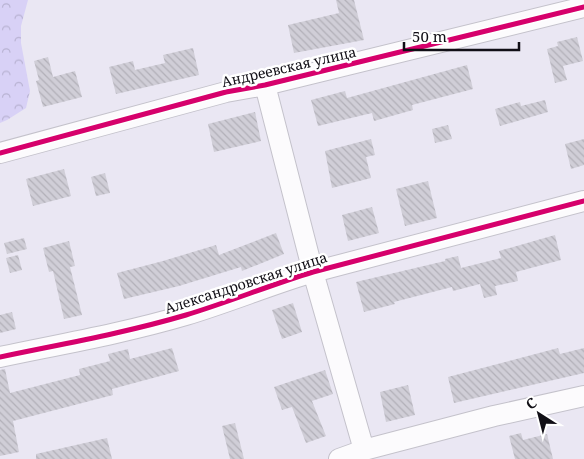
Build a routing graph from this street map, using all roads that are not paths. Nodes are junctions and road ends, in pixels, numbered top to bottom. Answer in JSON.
{"nodes":[{"id":1,"x":584,"y":7,"type":"edge"},
{"id":2,"x":265,"y":86,"type":"junction"},
{"id":3,"x":0,"y":153,"type":"edge"},
{"id":4,"x":584,"y":201,"type":"edge"},
{"id":5,"x":313,"y":272,"type":"junction"},
{"id":6,"x":0,"y":357,"type":"edge"},
{"id":7,"x":584,"y":396,"type":"edge"},
{"id":8,"x":364,"y":450,"type":"junction"},
{"id":9,"x":339,"y":459,"type":"edge"}],
"edges":[{"from":1,"to":2,"type":"street","name":"Андреевская улица"},
{"from":2,"to":3,"type":"street","name":"Андреевская улица"},
{"from":2,"to":5,"type":"street"},
{"from":4,"to":5,"type":"street","name":"Александровская улица"},
{"from":5,"to":6,"type":"street","name":"Александровская улица"},
{"from":5,"to":8,"type":"street"},
{"from":7,"to":8,"type":"street"},
{"from":8,"to":9,"type":"street"}]}
